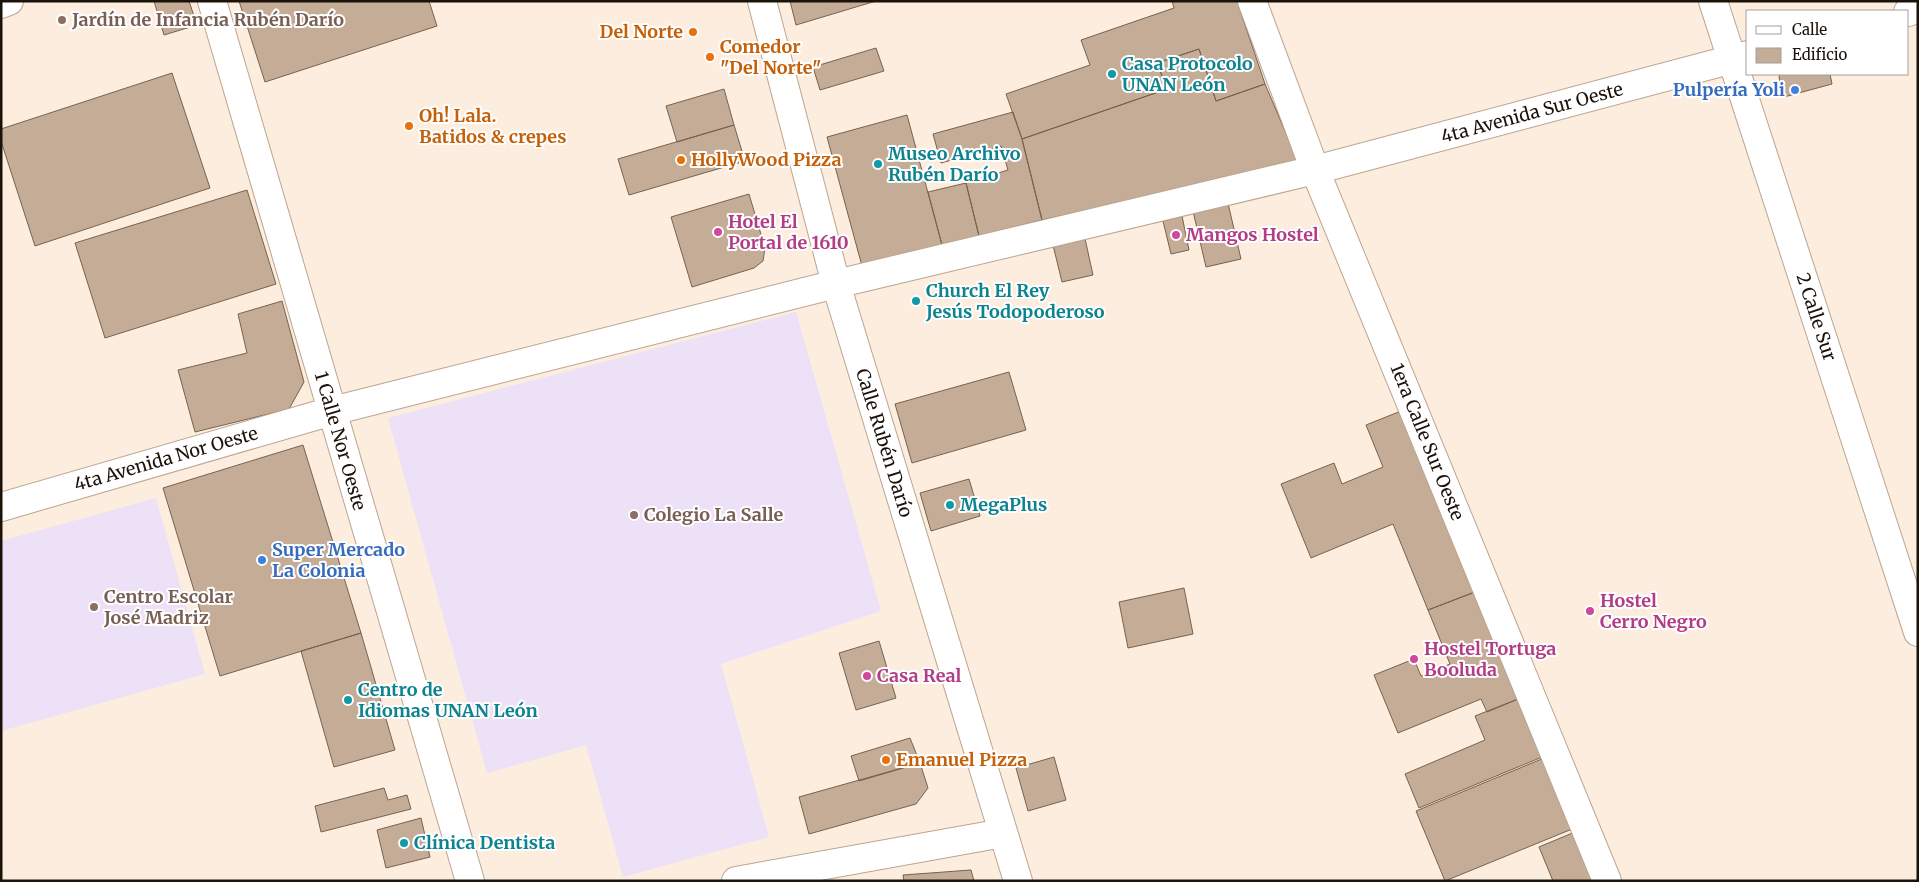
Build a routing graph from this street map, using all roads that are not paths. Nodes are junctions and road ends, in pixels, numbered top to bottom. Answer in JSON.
{"nodes":[{"id":1,"x":9,"y":1,"type":"edge"},
{"id":2,"x":212,"y":1,"type":"edge"},
{"id":3,"x":762,"y":1,"type":"edge"},
{"id":4,"x":1252,"y":1,"type":"edge"},
{"id":5,"x":1713,"y":1,"type":"edge"},
{"id":6,"x":1,"y":4,"type":"edge"},
{"id":7,"x":1740,"y":57,"type":"edge"},
{"id":8,"x":1316,"y":170,"type":"junction"},
{"id":9,"x":836,"y":284,"type":"junction"},
{"id":10,"x":332,"y":411,"type":"junction"},
{"id":11,"x":1,"y":507,"type":"edge"},
{"id":12,"x":1918,"y":631,"type":"edge"},
{"id":13,"x":1003,"y":833,"type":"junction"},
{"id":14,"x":470,"y":881,"type":"edge"},
{"id":15,"x":736,"y":881,"type":"edge"},
{"id":16,"x":1018,"y":881,"type":"edge"},
{"id":17,"x":1606,"y":881,"type":"edge"}],
"edges":[{"from":1,"to":6,"type":"street"},
{"from":2,"to":10,"type":"street","name":"1 Calle Nor Oeste"},
{"from":3,"to":9,"type":"street","name":"Calle Rubén Darío"},
{"from":4,"to":8,"type":"street","name":"1era Calle Sur Oeste"},
{"from":5,"to":7,"type":"street","name":"2 Calle Sur"},
{"from":7,"to":8,"type":"street","name":"4ta Avenida Sur Oeste"},
{"from":7,"to":12,"type":"street","name":"2 Calle Sur"},
{"from":8,"to":9,"type":"street","name":"4ta Avenida Sur Oeste"},
{"from":8,"to":17,"type":"street","name":"1era Calle Sur Oeste"},
{"from":9,"to":10,"type":"street","name":"4ta Avenida Nor Oeste"},
{"from":9,"to":13,"type":"street","name":"Calle Rubén Darío"},
{"from":10,"to":11,"type":"street","name":"4ta Avenida Nor Oeste"},
{"from":10,"to":14,"type":"street","name":"1 Calle Nor Oeste"},
{"from":13,"to":15,"type":"street"},
{"from":13,"to":16,"type":"street","name":"Calle Rubén Darío"}]}
